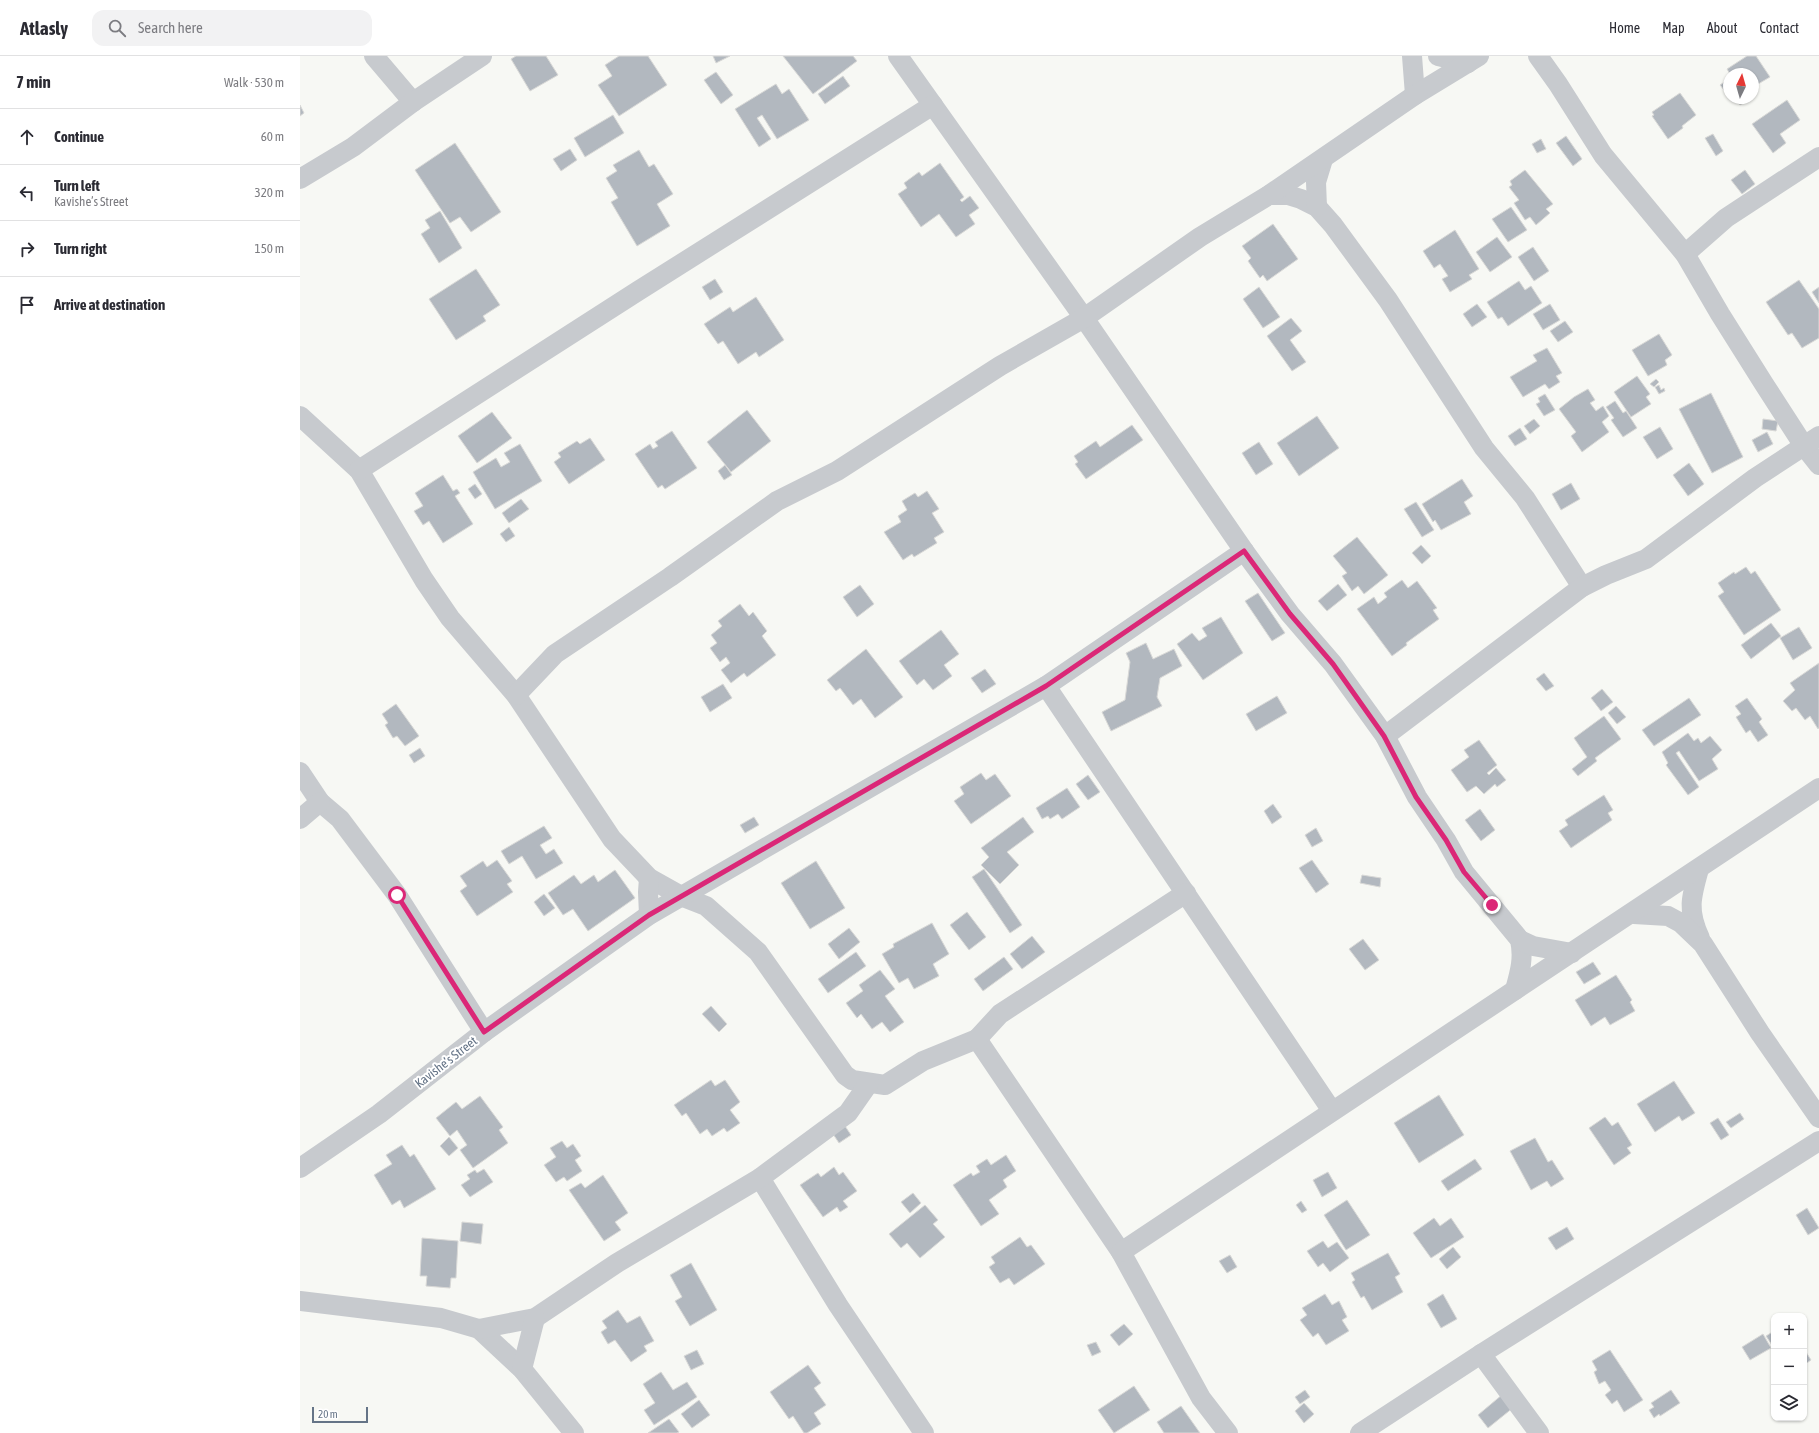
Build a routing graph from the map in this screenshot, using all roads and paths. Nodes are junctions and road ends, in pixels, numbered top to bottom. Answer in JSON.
{"nodes":[{"id":1,"x":374,"y":56,"type":"edge"},
{"id":2,"x":482,"y":56,"type":"edge"},
{"id":3,"x":898,"y":56,"type":"edge"},
{"id":4,"x":1412,"y":56,"type":"edge"},
{"id":5,"x":1438,"y":56,"type":"edge"},
{"id":6,"x":1538,"y":56,"type":"edge"},
{"id":7,"x":1473,"y":59,"type":"edge"},
{"id":8,"x":1415,"y":94,"type":"junction"},
{"id":9,"x":413,"y":102,"type":"junction"},
{"id":10,"x":933,"y":105,"type":"junction"},
{"id":11,"x":1819,"y":157,"type":"edge"},
{"id":12,"x":1323,"y":159,"type":"junction"},
{"id":13,"x":300,"y":179,"type":"edge"},
{"id":14,"x":1269,"y":195,"type":"junction"},
{"id":15,"x":1317,"y":206,"type":"junction"},
{"id":16,"x":1686,"y":254,"type":"junction"},
{"id":17,"x":1084,"y":318,"type":"junction"},
{"id":18,"x":300,"y":416,"type":"edge"},
{"id":19,"x":1812,"y":441,"type":"edge"},
{"id":20,"x":1819,"y":465,"type":"edge"},
{"id":21,"x":359,"y":470,"type":"junction"},
{"id":22,"x":1244,"y":551,"type":"junction"},
{"id":23,"x":1582,"y":587,"type":"junction"},
{"id":24,"x":1046,"y":686,"type":"junction"},
{"id":25,"x":516,"y":695,"type":"junction"},
{"id":26,"x":1384,"y":736,"type":"junction"},
{"id":27,"x":300,"y":772,"type":"edge"},
{"id":28,"x":1819,"y":788,"type":"edge"},
{"id":29,"x":320,"y":802,"type":"junction"},
{"id":30,"x":300,"y":819,"type":"edge"},
{"id":31,"x":1699,"y":870,"type":"junction"},
{"id":32,"x":649,"y":878,"type":"junction"},
{"id":33,"x":1186,"y":893,"type":"junction"},
{"id":34,"x":683,"y":897,"type":"junction"},
{"id":35,"x":1634,"y":914,"type":"junction"},
{"id":36,"x":649,"y":915,"type":"junction"},
{"id":37,"x":1520,"y":940,"type":"junction"},
{"id":38,"x":1703,"y":944,"type":"junction"},
{"id":39,"x":1572,"y":953,"type":"junction"},
{"id":40,"x":1515,"y":990,"type":"junction"},
{"id":41,"x":484,"y":1032,"type":"junction"},
{"id":42,"x":977,"y":1039,"type":"junction"},
{"id":43,"x":869,"y":1083,"type":"junction"},
{"id":44,"x":1332,"y":1111,"type":"junction"},
{"id":45,"x":1819,"y":1118,"type":"edge"},
{"id":46,"x":1819,"y":1141,"type":"edge"},
{"id":47,"x":300,"y":1168,"type":"edge"},
{"id":48,"x":760,"y":1178,"type":"junction"},
{"id":49,"x":1121,"y":1252,"type":"junction"},
{"id":50,"x":300,"y":1301,"type":"edge"},
{"id":51,"x":534,"y":1318,"type":"junction"},
{"id":52,"x":479,"y":1329,"type":"junction"},
{"id":53,"x":1481,"y":1354,"type":"junction"},
{"id":54,"x":522,"y":1369,"type":"junction"},
{"id":55,"x":574,"y":1433,"type":"edge"},
{"id":56,"x":924,"y":1433,"type":"edge"},
{"id":57,"x":1228,"y":1433,"type":"edge"},
{"id":58,"x":1360,"y":1433,"type":"edge"},
{"id":59,"x":1539,"y":1433,"type":"edge"}],
"edges":[{"from":1,"to":9,"type":"street"},
{"from":2,"to":9,"type":"street"},
{"from":3,"to":10,"type":"street"},
{"from":4,"to":8,"type":"street"},
{"from":5,"to":7,"type":"street"},
{"from":6,"to":16,"type":"street"},
{"from":7,"to":8,"type":"street"},
{"from":8,"to":12,"type":"street"},
{"from":9,"to":13,"type":"street"},
{"from":10,"to":17,"type":"street"},
{"from":10,"to":21,"type":"street"},
{"from":11,"to":16,"type":"street"},
{"from":12,"to":14,"type":"street"},
{"from":12,"to":15,"type":"street"},
{"from":14,"to":15,"type":"street"},
{"from":14,"to":17,"type":"street"},
{"from":15,"to":23,"type":"street"},
{"from":16,"to":19,"type":"street"},
{"from":17,"to":22,"type":"street"},
{"from":17,"to":25,"type":"street"},
{"from":18,"to":21,"type":"street"},
{"from":19,"to":20,"type":"street"},
{"from":19,"to":23,"type":"street"},
{"from":21,"to":25,"type":"street"},
{"from":22,"to":24,"type":"street","name":"Kavishe’s Street"},
{"from":22,"to":26,"type":"street"},
{"from":23,"to":26,"type":"street"},
{"from":24,"to":33,"type":"street"},
{"from":24,"to":34,"type":"street","name":"Kavishe’s Street"},
{"from":25,"to":32,"type":"street"},
{"from":26,"to":37,"type":"street"},
{"from":27,"to":29,"type":"street"},
{"from":28,"to":31,"type":"street"},
{"from":29,"to":30,"type":"street"},
{"from":29,"to":41,"type":"street"},
{"from":31,"to":35,"type":"street"},
{"from":31,"to":38,"type":"street"},
{"from":32,"to":34,"type":"street"},
{"from":32,"to":36,"type":"street"},
{"from":33,"to":42,"type":"street"},
{"from":33,"to":44,"type":"street"},
{"from":34,"to":36,"type":"street","name":"Kavishe’s Street"},
{"from":34,"to":43,"type":"street"},
{"from":35,"to":38,"type":"street"},
{"from":35,"to":39,"type":"street"},
{"from":36,"to":41,"type":"street","name":"Kavishe’s Street"},
{"from":37,"to":39,"type":"street"},
{"from":37,"to":40,"type":"street"},
{"from":38,"to":45,"type":"street"},
{"from":39,"to":40,"type":"street"},
{"from":40,"to":44,"type":"street"},
{"from":41,"to":47,"type":"street","name":"Kavishe’s Street"},
{"from":42,"to":43,"type":"street"},
{"from":42,"to":49,"type":"street"},
{"from":43,"to":48,"type":"street"},
{"from":44,"to":49,"type":"street"},
{"from":46,"to":53,"type":"street"},
{"from":48,"to":51,"type":"street"},
{"from":48,"to":56,"type":"street"},
{"from":49,"to":57,"type":"street"},
{"from":50,"to":52,"type":"street"},
{"from":51,"to":52,"type":"street"},
{"from":51,"to":54,"type":"street"},
{"from":52,"to":54,"type":"street"},
{"from":53,"to":58,"type":"street"},
{"from":53,"to":59,"type":"street"},
{"from":54,"to":55,"type":"street"}]}
